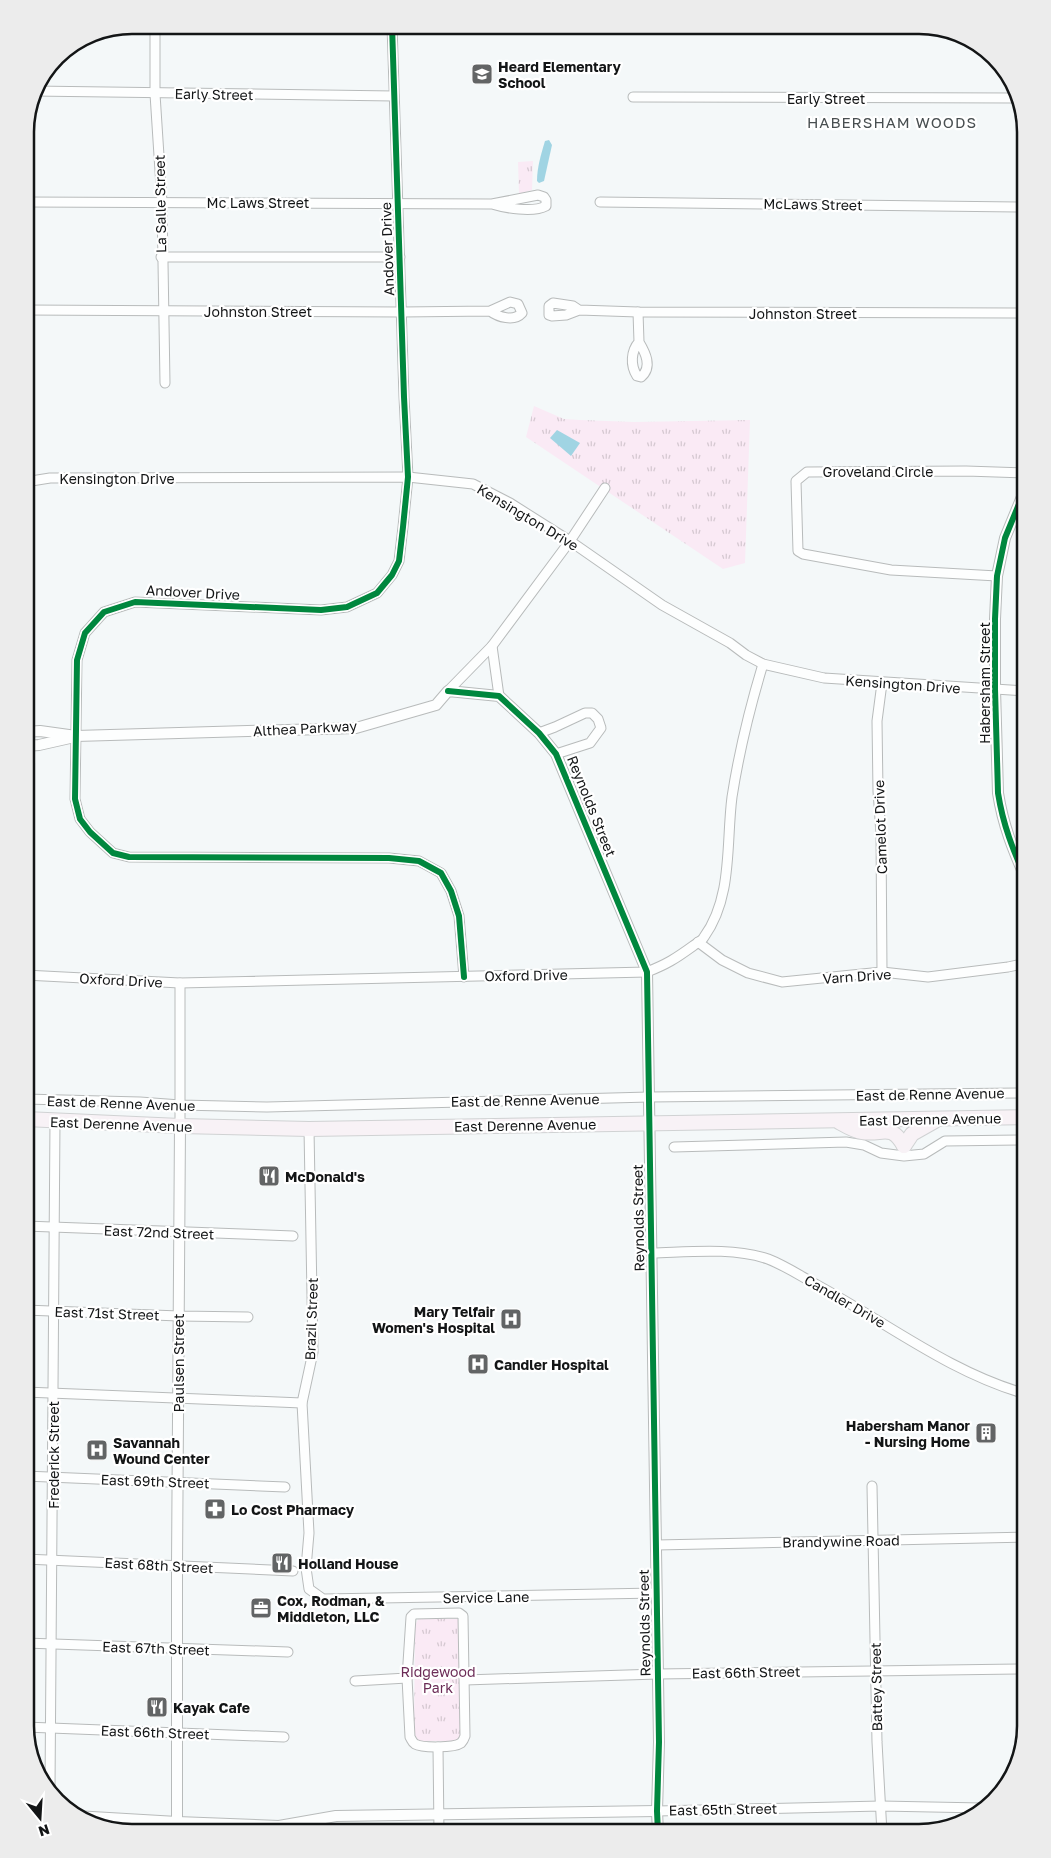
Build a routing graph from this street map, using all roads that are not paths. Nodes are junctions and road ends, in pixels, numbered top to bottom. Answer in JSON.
{"nodes":[{"id":1,"x":155,"y":34,"type":"edge"},
{"id":2,"x":392,"y":34,"type":"edge"},
{"id":3,"x":43,"y":91,"type":"edge"},
{"id":4,"x":155,"y":94,"type":"junction"},
{"id":5,"x":394,"y":96,"type":"junction"},
{"id":6,"x":633,"y":97,"type":"dead end"},
{"id":7,"x":1011,"y":98,"type":"edge"},
{"id":8,"x":34,"y":202,"type":"edge"},
{"id":9,"x":162,"y":202,"type":"junction"},
{"id":10,"x":600,"y":202,"type":"dead end"},
{"id":11,"x":398,"y":203,"type":"junction"},
{"id":12,"x":492,"y":204,"type":"junction"},
{"id":13,"x":1017,"y":207,"type":"edge"},
{"id":14,"x":162,"y":257,"type":"junction"},
{"id":15,"x":400,"y":257,"type":"junction"},
{"id":16,"x":34,"y":310,"type":"edge"},
{"id":17,"x":163,"y":310,"type":"junction"},
{"id":18,"x":490,"y":310,"type":"dead end"},
{"id":19,"x":579,"y":310,"type":"dead end"},
{"id":20,"x":402,"y":312,"type":"junction"},
{"id":21,"x":638,"y":312,"type":"junction"},
{"id":22,"x":1017,"y":313,"type":"edge"},
{"id":23,"x":639,"y":342,"type":"dead end"},
{"id":24,"x":165,"y":383,"type":"dead end"},
{"id":25,"x":1017,"y":473,"type":"edge"},
{"id":26,"x":408,"y":478,"type":"junction"},
{"id":27,"x":34,"y":481,"type":"edge"},
{"id":28,"x":604,"y":488,"type":"dead end"},
{"id":29,"x":1017,"y":510,"type":"edge"},
{"id":30,"x":570,"y":541,"type":"junction"},
{"id":31,"x":997,"y":576,"type":"junction"},
{"id":32,"x":492,"y":646,"type":"junction"},
{"id":33,"x":763,"y":664,"type":"junction"},
{"id":34,"x":882,"y":683,"type":"junction"},
{"id":35,"x":996,"y":690,"type":"junction"},
{"id":36,"x":448,"y":691,"type":"junction"},
{"id":37,"x":1017,"y":691,"type":"edge"},
{"id":38,"x":500,"y":696,"type":"junction"},
{"id":39,"x":34,"y":731,"type":"edge"},
{"id":40,"x":539,"y":733,"type":"junction"},
{"id":41,"x":76,"y":736,"type":"junction"},
{"id":42,"x":34,"y":745,"type":"edge"},
{"id":43,"x":556,"y":754,"type":"junction"},
{"id":44,"x":1017,"y":861,"type":"edge"},
{"id":45,"x":698,"y":942,"type":"junction"},
{"id":46,"x":1017,"y":965,"type":"edge"},
{"id":47,"x":647,"y":972,"type":"junction"},
{"id":48,"x":882,"y":972,"type":"junction"},
{"id":49,"x":34,"y":975,"type":"edge"},
{"id":50,"x":464,"y":977,"type":"junction"},
{"id":51,"x":180,"y":983,"type":"junction"},
{"id":52,"x":1017,"y":1093,"type":"edge"},
{"id":53,"x":649,"y":1097,"type":"junction"},
{"id":54,"x":34,"y":1099,"type":"edge"},
{"id":55,"x":180,"y":1105,"type":"junction"},
{"id":56,"x":1017,"y":1117,"type":"edge"},
{"id":57,"x":940,"y":1119,"type":"junction"},
{"id":58,"x":34,"y":1120,"type":"edge"},
{"id":59,"x":836,"y":1120,"type":"junction"},
{"id":60,"x":56,"y":1121,"type":"junction"},
{"id":61,"x":650,"y":1123,"type":"junction"},
{"id":62,"x":180,"y":1126,"type":"junction"},
{"id":63,"x":310,"y":1129,"type":"junction"},
{"id":64,"x":1017,"y":1140,"type":"edge"},
{"id":65,"x":674,"y":1147,"type":"dead end"},
{"id":66,"x":34,"y":1227,"type":"edge"},
{"id":67,"x":55,"y":1228,"type":"junction"},
{"id":68,"x":179,"y":1232,"type":"junction"},
{"id":69,"x":294,"y":1236,"type":"dead end"},
{"id":70,"x":652,"y":1253,"type":"junction"},
{"id":71,"x":34,"y":1310,"type":"edge"},
{"id":72,"x":54,"y":1311,"type":"junction"},
{"id":73,"x":179,"y":1316,"type":"junction"},
{"id":74,"x":248,"y":1317,"type":"dead end"},
{"id":75,"x":1017,"y":1391,"type":"edge"},
{"id":76,"x":34,"y":1392,"type":"edge"},
{"id":77,"x":53,"y":1393,"type":"junction"},
{"id":78,"x":178,"y":1398,"type":"junction"},
{"id":79,"x":302,"y":1403,"type":"junction"},
{"id":80,"x":34,"y":1476,"type":"edge"},
{"id":81,"x":52,"y":1477,"type":"junction"},
{"id":82,"x":177,"y":1482,"type":"junction"},
{"id":83,"x":872,"y":1486,"type":"dead end"},
{"id":84,"x":285,"y":1487,"type":"dead end"},
{"id":85,"x":1017,"y":1537,"type":"edge"},
{"id":86,"x":873,"y":1540,"type":"junction"},
{"id":87,"x":656,"y":1545,"type":"junction"},
{"id":88,"x":34,"y":1559,"type":"edge"},
{"id":89,"x":52,"y":1560,"type":"junction"},
{"id":90,"x":176,"y":1566,"type":"junction"},
{"id":91,"x":293,"y":1571,"type":"dead end"},
{"id":92,"x":656,"y":1593,"type":"junction"},
{"id":93,"x":317,"y":1594,"type":"joint"},
{"id":94,"x":34,"y":1643,"type":"edge"},
{"id":95,"x":51,"y":1644,"type":"junction"},
{"id":96,"x":176,"y":1648,"type":"junction"},
{"id":97,"x":288,"y":1652,"type":"dead end"},
{"id":98,"x":1017,"y":1669,"type":"edge"},
{"id":99,"x":875,"y":1670,"type":"junction"},
{"id":100,"x":658,"y":1674,"type":"junction"},
{"id":101,"x":407,"y":1678,"type":"junction"},
{"id":102,"x":465,"y":1680,"type":"junction"},
{"id":103,"x":355,"y":1681,"type":"dead end"},
{"id":104,"x":34,"y":1727,"type":"edge"},
{"id":105,"x":50,"y":1728,"type":"junction"},
{"id":106,"x":176,"y":1733,"type":"junction"},
{"id":107,"x":284,"y":1737,"type":"dead end"},
{"id":108,"x":438,"y":1747,"type":"junction"},
{"id":109,"x":50,"y":1781,"type":"edge"},
{"id":110,"x":881,"y":1806,"type":"junction"},
{"id":111,"x":974,"y":1808,"type":"edge"},
{"id":112,"x":657,"y":1811,"type":"junction"},
{"id":113,"x":440,"y":1813,"type":"junction"},
{"id":114,"x":100,"y":1819,"type":"edge"},
{"id":115,"x":143,"y":1824,"type":"edge"},
{"id":116,"x":177,"y":1824,"type":"edge"},
{"id":117,"x":290,"y":1824,"type":"edge"},
{"id":118,"x":439,"y":1824,"type":"edge"},
{"id":119,"x":658,"y":1824,"type":"edge"},
{"id":120,"x":882,"y":1824,"type":"edge"}],
"edges":[{"from":1,"to":4,"type":"street","name":"La Salle Street"},
{"from":2,"to":5,"type":"street","name":"Andover Drive"},
{"from":3,"to":4,"type":"street","name":"Early Street"},
{"from":4,"to":5,"type":"street","name":"Early Street"},
{"from":4,"to":9,"type":"street","name":"La Salle Street"},
{"from":5,"to":11,"type":"street","name":"Andover Drive"},
{"from":6,"to":7,"type":"street","name":"Early Street"},
{"from":8,"to":9,"type":"street","name":"Mc Laws Street"},
{"from":9,"to":11,"type":"street","name":"Mc Laws Street"},
{"from":9,"to":14,"type":"street","name":"La Salle Street"},
{"from":10,"to":13,"type":"street","name":"McLaws Street"},
{"from":11,"to":12,"type":"street","name":"Mc Laws Street"},
{"from":11,"to":15,"type":"street","name":"Andover Drive"},
{"from":12,"to":12,"type":"street","name":"Mc Laws Street"},
{"from":14,"to":15,"type":"street"},
{"from":14,"to":17,"type":"street","name":"La Salle Street"},
{"from":15,"to":20,"type":"street","name":"Andover Drive"},
{"from":16,"to":17,"type":"street","name":"Johnston Street"},
{"from":17,"to":20,"type":"street","name":"Johnston Street"},
{"from":17,"to":24,"type":"street","name":"La Salle Street"},
{"from":18,"to":20,"type":"street","name":"Johnston Street"},
{"from":19,"to":21,"type":"street","name":"Johnston Street"},
{"from":20,"to":26,"type":"street","name":"Andover Drive"},
{"from":21,"to":22,"type":"street","name":"Johnston Street"},
{"from":21,"to":23,"type":"street"},
{"from":25,"to":31,"type":"street","name":"Groveland Circle"},
{"from":26,"to":27,"type":"street","name":"Kensington Drive"},
{"from":26,"to":30,"type":"street","name":"Kensington Drive"},
{"from":26,"to":41,"type":"street","name":"Andover Drive"},
{"from":28,"to":30,"type":"street","name":"Althea Parkway"},
{"from":29,"to":31,"type":"street","name":"Habersham Street"},
{"from":30,"to":32,"type":"street","name":"Althea Parkway"},
{"from":30,"to":33,"type":"street","name":"Kensington Drive"},
{"from":31,"to":35,"type":"street","name":"Habersham Street"},
{"from":32,"to":36,"type":"street","name":"Althea Parkway"},
{"from":32,"to":38,"type":"street"},
{"from":33,"to":34,"type":"street","name":"Kensington Drive"},
{"from":33,"to":45,"type":"street","name":"Oxford Drive"},
{"from":34,"to":35,"type":"street","name":"Kensington Drive"},
{"from":34,"to":48,"type":"street","name":"Camelot Drive"},
{"from":35,"to":37,"type":"street"},
{"from":35,"to":44,"type":"street","name":"Habersham Street"},
{"from":36,"to":38,"type":"street"},
{"from":36,"to":41,"type":"street","name":"Althea Parkway"},
{"from":38,"to":40,"type":"street","name":"Reynolds Street"},
{"from":39,"to":41,"type":"street","name":"Althea Parkway"},
{"from":40,"to":43,"type":"street","name":"Reynolds Street"},
{"from":40,"to":43,"type":"street"},
{"from":41,"to":42,"type":"street","name":"Althea Parkway"},
{"from":41,"to":50,"type":"street","name":"Andover Drive"},
{"from":43,"to":47,"type":"street","name":"Reynolds Street"},
{"from":45,"to":47,"type":"street","name":"Oxford Drive"},
{"from":45,"to":48,"type":"street","name":"Varn Drive"},
{"from":46,"to":48,"type":"street","name":"Varn Drive"},
{"from":47,"to":50,"type":"street","name":"Oxford Drive"},
{"from":47,"to":53,"type":"street","name":"Reynolds Street"},
{"from":49,"to":51,"type":"street","name":"Oxford Drive"},
{"from":50,"to":51,"type":"street","name":"Oxford Drive"},
{"from":51,"to":55,"type":"street","name":"Paulsen Street"},
{"from":52,"to":53,"type":"street","name":"East de Renne Avenue"},
{"from":53,"to":55,"type":"street","name":"East de Renne Avenue"},
{"from":53,"to":61,"type":"street","name":"Reynolds Street"},
{"from":54,"to":55,"type":"street","name":"East de Renne Avenue"},
{"from":55,"to":62,"type":"street","name":"Paulsen Street"},
{"from":56,"to":57,"type":"highway","name":"East Derenne Avenue"},
{"from":57,"to":59,"type":"highway","name":"East Derenne Avenue"},
{"from":57,"to":59,"type":"highway"},
{"from":58,"to":60,"type":"highway","name":"East Derenne Avenue"},
{"from":59,"to":61,"type":"highway","name":"East Derenne Avenue"},
{"from":60,"to":62,"type":"highway","name":"East Derenne Avenue"},
{"from":60,"to":67,"type":"street","name":"Frederick Street"},
{"from":61,"to":63,"type":"highway","name":"East Derenne Avenue"},
{"from":61,"to":70,"type":"street","name":"Reynolds Street"},
{"from":62,"to":63,"type":"highway","name":"East Derenne Avenue"},
{"from":62,"to":68,"type":"street","name":"Paulsen Street"},
{"from":63,"to":79,"type":"street","name":"Brazil Street"},
{"from":64,"to":65,"type":"street"},
{"from":66,"to":67,"type":"street","name":"East 72nd Street"},
{"from":67,"to":68,"type":"street","name":"East 72nd Street"},
{"from":67,"to":72,"type":"street","name":"Frederick Street"},
{"from":68,"to":69,"type":"street","name":"East 72nd Street"},
{"from":68,"to":73,"type":"street","name":"Paulsen Street"},
{"from":70,"to":75,"type":"street","name":"Candler Drive"},
{"from":70,"to":87,"type":"street","name":"Reynolds Street"},
{"from":71,"to":72,"type":"street","name":"East 71st Street"},
{"from":72,"to":73,"type":"street","name":"East 71st Street"},
{"from":72,"to":77,"type":"street","name":"Frederick Street"},
{"from":73,"to":74,"type":"street","name":"East 71st Street"},
{"from":73,"to":78,"type":"street","name":"Paulsen Street"},
{"from":76,"to":77,"type":"street"},
{"from":77,"to":78,"type":"street"},
{"from":77,"to":81,"type":"street","name":"Frederick Street"},
{"from":78,"to":79,"type":"street"},
{"from":78,"to":82,"type":"street","name":"Paulsen Street"},
{"from":79,"to":93,"type":"street","name":"Brazil Street"},
{"from":80,"to":81,"type":"street","name":"East 69th Street"},
{"from":81,"to":82,"type":"street","name":"East 69th Street"},
{"from":81,"to":89,"type":"street","name":"Frederick Street"},
{"from":82,"to":84,"type":"street","name":"East 69th Street"},
{"from":82,"to":90,"type":"street","name":"Paulsen Street"},
{"from":83,"to":86,"type":"street","name":"Battey Street"},
{"from":85,"to":86,"type":"street","name":"Brandywine Road"},
{"from":86,"to":87,"type":"street","name":"Brandywine Road"},
{"from":86,"to":99,"type":"street","name":"Battey Street"},
{"from":87,"to":92,"type":"street","name":"Reynolds Street"},
{"from":88,"to":89,"type":"street","name":"East 68th Street"},
{"from":89,"to":90,"type":"street","name":"East 68th Street"},
{"from":89,"to":95,"type":"street","name":"Frederick Street"},
{"from":90,"to":91,"type":"street","name":"East 68th Street"},
{"from":90,"to":96,"type":"street","name":"Paulsen Street"},
{"from":92,"to":93,"type":"street","name":"Service Lane"},
{"from":92,"to":100,"type":"street","name":"Reynolds Street"},
{"from":94,"to":95,"type":"street","name":"East 67th Street"},
{"from":95,"to":96,"type":"street","name":"East 67th Street"},
{"from":95,"to":105,"type":"street","name":"Frederick Street"},
{"from":96,"to":97,"type":"street","name":"East 67th Street"},
{"from":96,"to":106,"type":"street","name":"Paulsen Street"},
{"from":98,"to":99,"type":"street","name":"East 66th Street"},
{"from":99,"to":100,"type":"street","name":"East 66th Street"},
{"from":99,"to":110,"type":"street","name":"Battey Street"},
{"from":100,"to":102,"type":"street","name":"East 66th Street"},
{"from":100,"to":112,"type":"street","name":"Reynolds Street"},
{"from":101,"to":102,"type":"street"},
{"from":101,"to":103,"type":"street"},
{"from":101,"to":108,"type":"street"},
{"from":102,"to":108,"type":"street"},
{"from":104,"to":105,"type":"street","name":"East 66th Street"},
{"from":105,"to":106,"type":"street","name":"East 66th Street"},
{"from":105,"to":109,"type":"street","name":"Frederick Street"},
{"from":106,"to":107,"type":"street","name":"East 66th Street"},
{"from":106,"to":116,"type":"street","name":"Paulsen Street"},
{"from":108,"to":113,"type":"street"},
{"from":110,"to":111,"type":"street","name":"East 65th Street"},
{"from":110,"to":112,"type":"street","name":"East 65th Street"},
{"from":110,"to":120,"type":"street","name":"Battey Street"},
{"from":112,"to":113,"type":"street","name":"East 65th Street"},
{"from":112,"to":119,"type":"street","name":"Reynolds Street"},
{"from":113,"to":117,"type":"street","name":"East 65th Street"},
{"from":113,"to":118,"type":"street"},
{"from":114,"to":115,"type":"street","name":"East 65th Street"}]}
